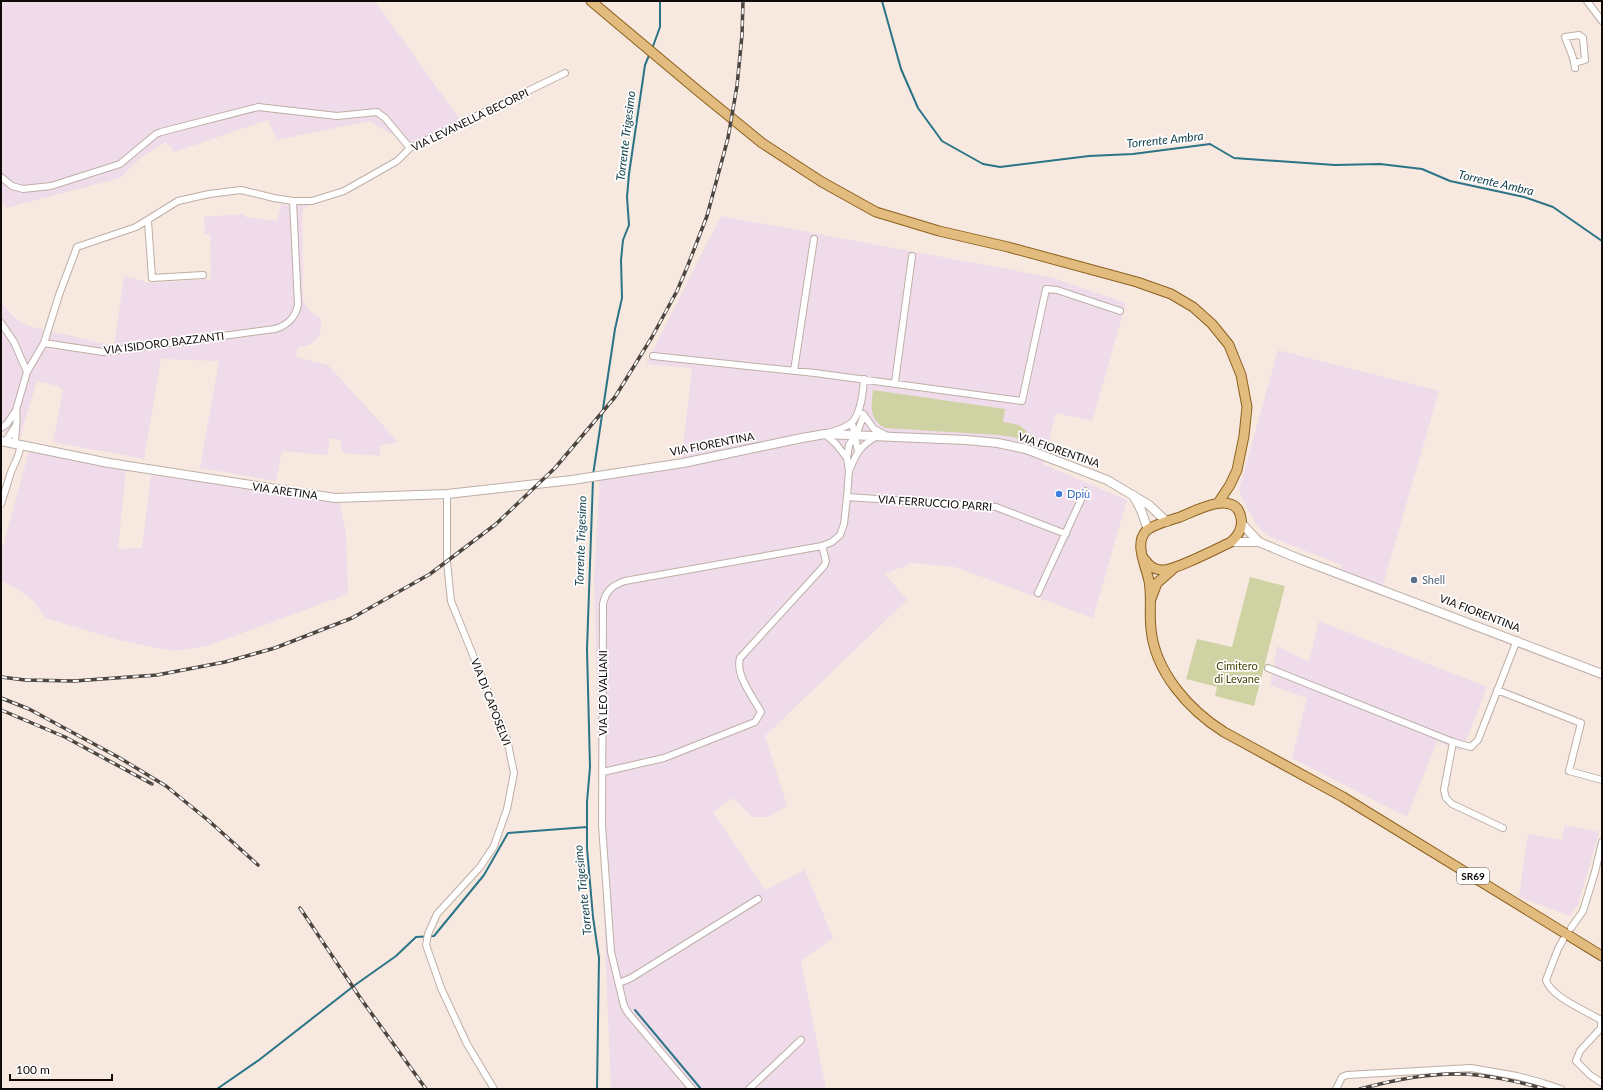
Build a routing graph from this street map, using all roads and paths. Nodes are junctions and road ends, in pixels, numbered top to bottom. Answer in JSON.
{"nodes":[{"id":1,"x":591,"y":1,"type":"edge"},
{"id":2,"x":1587,"y":1,"type":"edge"},
{"id":3,"x":1602,"y":21,"type":"edge"},
{"id":4,"x":1575,"y":66,"type":"joint"},
{"id":5,"x":565,"y":73,"type":"dead end"},
{"id":6,"x":410,"y":148,"type":"junction"},
{"id":7,"x":1,"y":177,"type":"edge"},
{"id":8,"x":293,"y":201,"type":"junction"},
{"id":9,"x":148,"y":221,"type":"junction"},
{"id":10,"x":814,"y":239,"type":"dead end"},
{"id":11,"x":912,"y":256,"type":"dead end"},
{"id":12,"x":203,"y":275,"type":"dead end"},
{"id":13,"x":1120,"y":311,"type":"dead end"},
{"id":14,"x":1,"y":323,"type":"edge"},
{"id":15,"x":44,"y":343,"type":"junction"},
{"id":16,"x":653,"y":356,"type":"dead end"},
{"id":17,"x":794,"y":370,"type":"junction"},
{"id":18,"x":27,"y":372,"type":"junction"},
{"id":19,"x":864,"y":379,"type":"junction"},
{"id":20,"x":895,"y":382,"type":"junction"},
{"id":21,"x":860,"y":406,"type":"junction"},
{"id":22,"x":16,"y":410,"type":"junction"},
{"id":23,"x":864,"y":415,"type":"junction"},
{"id":24,"x":852,"y":423,"type":"junction"},
{"id":25,"x":7,"y":424,"type":"junction"},
{"id":26,"x":15,"y":427,"type":"junction"},
{"id":27,"x":1,"y":428,"type":"edge"},
{"id":28,"x":825,"y":434,"type":"junction"},
{"id":29,"x":856,"y":435,"type":"junction"},
{"id":30,"x":878,"y":436,"type":"junction"},
{"id":31,"x":888,"y":436,"type":"junction"},
{"id":32,"x":3,"y":442,"type":"edge"},
{"id":33,"x":18,"y":444,"type":"junction"},
{"id":34,"x":858,"y":451,"type":"junction"},
{"id":35,"x":847,"y":458,"type":"junction"},
{"id":36,"x":849,"y":471,"type":"junction"},
{"id":37,"x":572,"y":480,"type":"joint"},
{"id":38,"x":1230,"y":485,"type":"junction"},
{"id":39,"x":1085,"y":491,"type":"dead end"},
{"id":40,"x":447,"y":494,"type":"junction"},
{"id":41,"x":1132,"y":494,"type":"junction"},
{"id":42,"x":847,"y":497,"type":"junction"},
{"id":43,"x":1218,"y":502,"type":"junction"},
{"id":44,"x":1,"y":504,"type":"edge"},
{"id":45,"x":1230,"y":504,"type":"junction"},
{"id":46,"x":1167,"y":522,"type":"junction"},
{"id":47,"x":1242,"y":524,"type":"junction"},
{"id":48,"x":1148,"y":530,"type":"junction"},
{"id":49,"x":1066,"y":534,"type":"junction"},
{"id":50,"x":1231,"y":542,"type":"junction"},
{"id":51,"x":1259,"y":542,"type":"junction"},
{"id":52,"x":822,"y":546,"type":"junction"},
{"id":53,"x":1142,"y":556,"type":"junction"},
{"id":54,"x":1176,"y":567,"type":"junction"},
{"id":55,"x":1038,"y":593,"type":"dead end"},
{"id":56,"x":1151,"y":600,"type":"junction"},
{"id":57,"x":1517,"y":640,"type":"junction"},
{"id":58,"x":1268,"y":668,"type":"dead end"},
{"id":59,"x":1602,"y":674,"type":"edge"},
{"id":60,"x":1498,"y":690,"type":"junction"},
{"id":61,"x":1453,"y":742,"type":"junction"},
{"id":62,"x":603,"y":772,"type":"junction"},
{"id":63,"x":1602,"y":780,"type":"edge"},
{"id":64,"x":1503,"y":828,"type":"dead end"},
{"id":65,"x":1602,"y":842,"type":"edge"},
{"id":66,"x":1595,"y":872,"type":"junction"},
{"id":67,"x":1602,"y":874,"type":"edge"},
{"id":68,"x":758,"y":899,"type":"dead end"},
{"id":69,"x":1571,"y":928,"type":"dead end"},
{"id":70,"x":1563,"y":940,"type":"dead end"},
{"id":71,"x":1602,"y":956,"type":"edge"},
{"id":72,"x":619,"y":983,"type":"junction"},
{"id":73,"x":802,"y":1040,"type":"dead end"},
{"id":74,"x":1602,"y":1083,"type":"edge"},
{"id":75,"x":494,"y":1089,"type":"edge"},
{"id":76,"x":692,"y":1089,"type":"edge"},
{"id":77,"x":749,"y":1089,"type":"edge"},
{"id":78,"x":1336,"y":1089,"type":"edge"},
{"id":79,"x":1561,"y":1089,"type":"edge"}],
"edges":[{"from":1,"to":38,"type":"main road"},
{"from":2,"to":3,"type":"street"},
{"from":4,"to":4,"type":"street"},
{"from":5,"to":6,"type":"street","name":"VIA LEVANELLA BECORPI"},
{"from":6,"to":7,"type":"street"},
{"from":6,"to":8,"type":"street","name":"VIA LEVANELLA BECORPI"},
{"from":8,"to":9,"type":"street","name":"VIA LEVANELLA BECORPI"},
{"from":8,"to":15,"type":"street","name":"VIA ISIDORO BAZZANTI"},
{"from":9,"to":12,"type":"street"},
{"from":9,"to":15,"type":"street","name":"VIA LEVANELLA BECORPI"},
{"from":10,"to":17,"type":"street"},
{"from":11,"to":20,"type":"street"},
{"from":13,"to":20,"type":"street"},
{"from":14,"to":18,"type":"street"},
{"from":15,"to":18,"type":"street","name":"VIA LEVANELLA BECORPI"},
{"from":16,"to":17,"type":"street"},
{"from":17,"to":19,"type":"street"},
{"from":18,"to":22,"type":"street","name":"VIA LEVANELLA BECORPI"},
{"from":19,"to":20,"type":"street"},
{"from":19,"to":21,"type":"street"},
{"from":21,"to":23,"type":"street"},
{"from":21,"to":24,"type":"street"},
{"from":22,"to":25,"type":"street"},
{"from":22,"to":26,"type":"street"},
{"from":23,"to":29,"type":"street","name":"VIA LEO VALIANI"},
{"from":23,"to":31,"type":"street"},
{"from":24,"to":28,"type":"street"},
{"from":24,"to":29,"type":"street"},
{"from":25,"to":27,"type":"street"},
{"from":25,"to":32,"type":"street"},
{"from":26,"to":32,"type":"street"},
{"from":26,"to":33,"type":"street"},
{"from":28,"to":29,"type":"street","name":"VIA FIORENTINA"},
{"from":28,"to":35,"type":"street"},
{"from":28,"to":37,"type":"street","name":"VIA FIORENTINA"},
{"from":29,"to":30,"type":"street","name":"VIA FIORENTINA"},
{"from":29,"to":34,"type":"street"},
{"from":29,"to":35,"type":"street","name":"VIA LEO VALIANI"},
{"from":30,"to":31,"type":"street","name":"VIA FIORENTINA"},
{"from":30,"to":34,"type":"street"},
{"from":31,"to":41,"type":"street","name":"VIA FIORENTINA"},
{"from":32,"to":33,"type":"street","name":"VIA ARETINA"},
{"from":33,"to":40,"type":"street","name":"VIA ARETINA"},
{"from":33,"to":44,"type":"street"},
{"from":34,"to":36,"type":"street"},
{"from":35,"to":36,"type":"street","name":"VIA LEO VALIANI"},
{"from":36,"to":42,"type":"street","name":"VIA LEO VALIANI"},
{"from":37,"to":40,"type":"street","name":"VIA ARETINA"},
{"from":38,"to":43,"type":"main road"},
{"from":38,"to":45,"type":"main road"},
{"from":39,"to":49,"type":"street"},
{"from":40,"to":75,"type":"street","name":"VIA DI CAPOSELVI"},
{"from":41,"to":46,"type":"street","name":"VIA FIORENTINA"},
{"from":41,"to":48,"type":"street"},
{"from":42,"to":49,"type":"street","name":"VIA FERRUCCIO PARRI"},
{"from":42,"to":52,"type":"street","name":"VIA LEO VALIANI"},
{"from":43,"to":45,"type":"main road"},
{"from":43,"to":46,"type":"main road"},
{"from":45,"to":47,"type":"main road","name":"VIA FIORENTINA"},
{"from":46,"to":48,"type":"main road"},
{"from":47,"to":50,"type":"main road"},
{"from":47,"to":51,"type":"street","name":"VIA FIORENTINA"},
{"from":48,"to":53,"type":"main road"},
{"from":49,"to":55,"type":"street"},
{"from":50,"to":51,"type":"street","name":"VIA FIORENTINA"},
{"from":50,"to":54,"type":"main road","name":"VIA FIORENTINA"},
{"from":51,"to":57,"type":"street","name":"VIA FIORENTINA"},
{"from":52,"to":62,"type":"street"},
{"from":52,"to":62,"type":"street","name":"VIA LEO VALIANI"},
{"from":53,"to":54,"type":"main road","name":"VIA FIORENTINA"},
{"from":53,"to":56,"type":"main road","number":"SR69"},
{"from":54,"to":56,"type":"main road","number":"SR69"},
{"from":56,"to":71,"type":"main road","number":"SR69"},
{"from":57,"to":59,"type":"street","name":"VIA FIORENTINA"},
{"from":57,"to":60,"type":"street"},
{"from":58,"to":61,"type":"street"},
{"from":60,"to":61,"type":"street"},
{"from":60,"to":63,"type":"street"},
{"from":61,"to":64,"type":"street"},
{"from":62,"to":72,"type":"street","name":"VIA LEO VALIANI"},
{"from":65,"to":66,"type":"street"},
{"from":66,"to":67,"type":"street"},
{"from":66,"to":69,"type":"street"},
{"from":68,"to":72,"type":"street"},
{"from":70,"to":74,"type":"street"},
{"from":72,"to":76,"type":"street","name":"VIA LEO VALIANI"},
{"from":73,"to":77,"type":"street"},
{"from":78,"to":79,"type":"street"}]}
